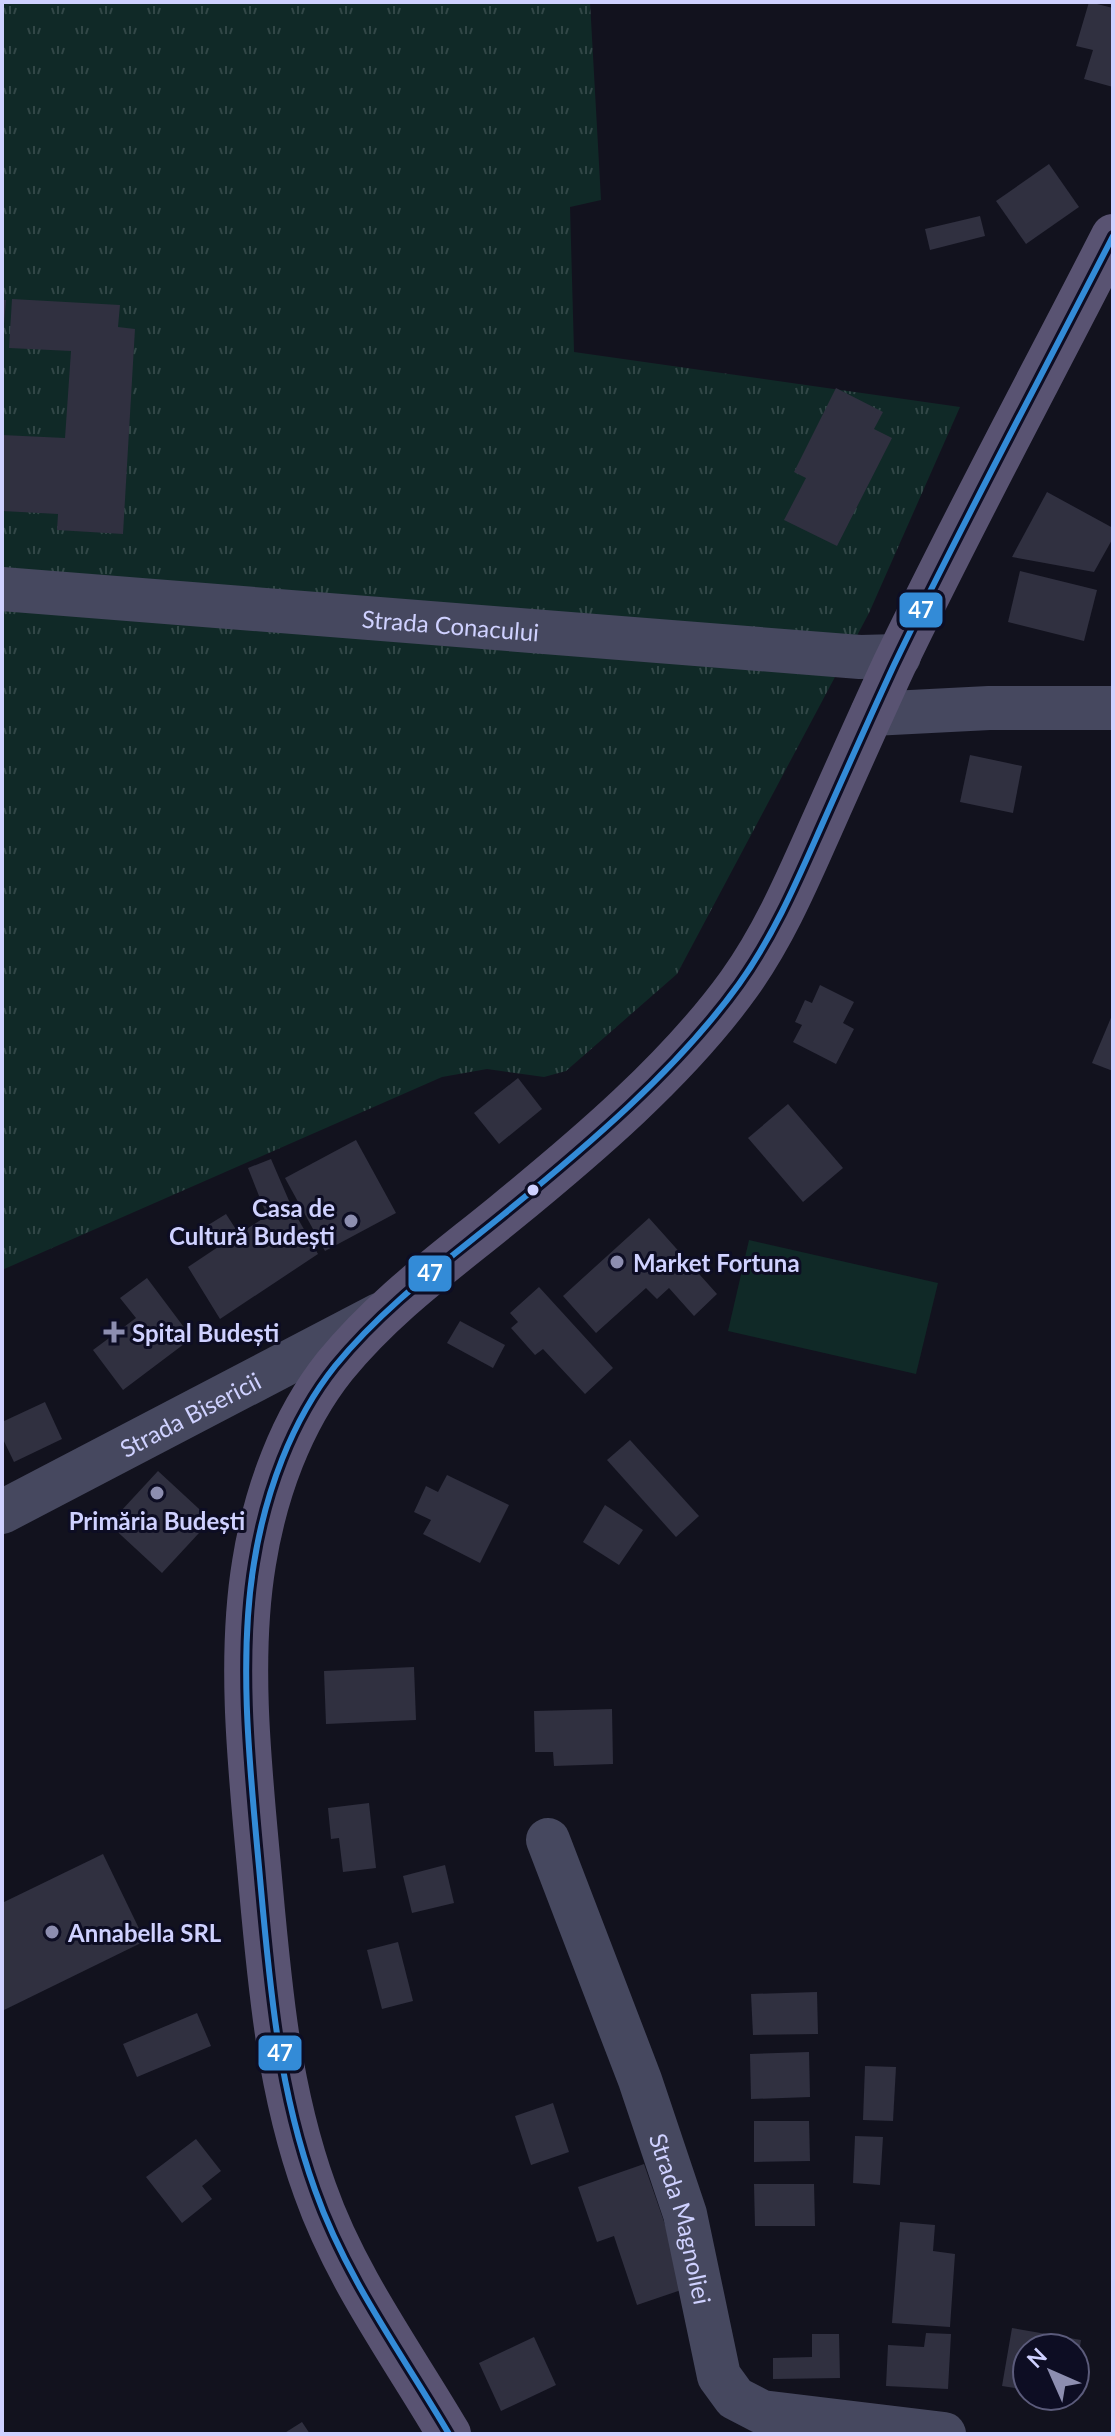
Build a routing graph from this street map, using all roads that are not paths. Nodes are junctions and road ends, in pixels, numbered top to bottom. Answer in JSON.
{"nodes":[{"id":1,"x":1113,"y":236,"type":"edge"},
{"id":2,"x":2,"y":589,"type":"edge"},
{"id":3,"x":899,"y":656,"type":"junction"},
{"id":4,"x":1113,"y":708,"type":"edge"},
{"id":5,"x":872,"y":714,"type":"junction"},
{"id":6,"x":380,"y":1315,"type":"junction"},
{"id":7,"x":2,"y":1512,"type":"edge"},
{"id":8,"x":548,"y":1840,"type":"dead end"},
{"id":9,"x":449,"y":2434,"type":"edge"},
{"id":10,"x":944,"y":2434,"type":"edge"}],
"edges":[{"from":1,"to":3,"type":"main road"},
{"from":2,"to":3,"type":"street","name":"Strada Conacului"},
{"from":3,"to":5,"type":"main road"},
{"from":4,"to":5,"type":"street"},
{"from":5,"to":6,"type":"main road"},
{"from":6,"to":7,"type":"street","name":"Strada Bisericii"},
{"from":6,"to":9,"type":"main road"},
{"from":8,"to":10,"type":"street","name":"Strada Magnoliei"}]}
